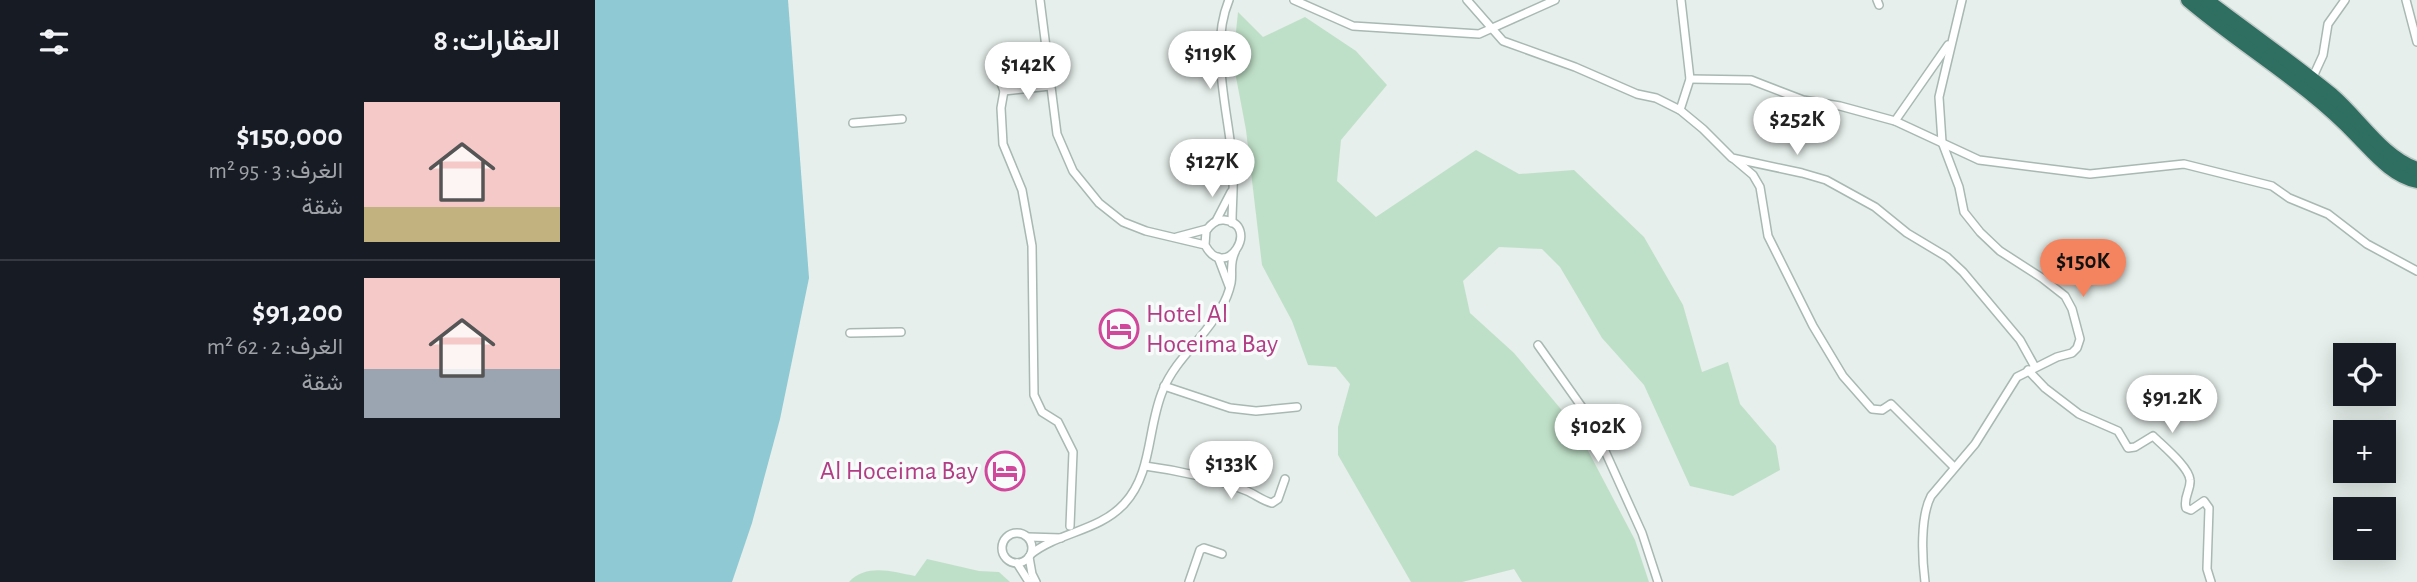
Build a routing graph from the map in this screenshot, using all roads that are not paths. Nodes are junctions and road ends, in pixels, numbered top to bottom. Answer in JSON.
{"nodes":[{"id":1,"x":1040,"y":0,"type":"edge"},
{"id":2,"x":1229,"y":0,"type":"edge"},
{"id":3,"x":1294,"y":0,"type":"edge"},
{"id":4,"x":1467,"y":0,"type":"edge"},
{"id":5,"x":1555,"y":0,"type":"edge"},
{"id":6,"x":1681,"y":0,"type":"edge"},
{"id":7,"x":1962,"y":0,"type":"edge"},
{"id":8,"x":2188,"y":0,"type":"edge"},
{"id":9,"x":2206,"y":0,"type":"edge"},
{"id":10,"x":2345,"y":0,"type":"edge"},
{"id":11,"x":2406,"y":0,"type":"edge"},
{"id":12,"x":1492,"y":30,"type":"junction"},
{"id":13,"x":1953,"y":38,"type":"junction"},
{"id":14,"x":2417,"y":42,"type":"edge"},
{"id":15,"x":992,"y":58,"type":"dead end"},
{"id":16,"x":1690,"y":79,"type":"junction"},
{"id":17,"x":2311,"y":80,"type":"junction"},
{"id":18,"x":1050,"y":86,"type":"junction"},
{"id":19,"x":1004,"y":90,"type":"junction"},
{"id":20,"x":1680,"y":110,"type":"junction"},
{"id":21,"x":902,"y":119,"type":"dead end"},
{"id":22,"x":1895,"y":121,"type":"junction"},
{"id":23,"x":853,"y":123,"type":"dead end"},
{"id":24,"x":1942,"y":142,"type":"junction"},
{"id":25,"x":1732,"y":158,"type":"junction"},
{"id":26,"x":2417,"y":169,"type":"edge"},
{"id":27,"x":2417,"y":181,"type":"edge"},
{"id":28,"x":1233,"y":188,"type":"junction"},
{"id":29,"x":1216,"y":222,"type":"junction"},
{"id":30,"x":1232,"y":223,"type":"junction"},
{"id":31,"x":1207,"y":229,"type":"junction"},
{"id":32,"x":1176,"y":237,"type":"junction"},
{"id":33,"x":1205,"y":245,"type":"junction"},
{"id":34,"x":1236,"y":252,"type":"junction"},
{"id":35,"x":1218,"y":257,"type":"junction"},
{"id":36,"x":2417,"y":271,"type":"edge"},
{"id":37,"x":1229,"y":287,"type":"junction"},
{"id":38,"x":901,"y":332,"type":"dead end"},
{"id":39,"x":851,"y":333,"type":"dead end"},
{"id":40,"x":1538,"y":345,"type":"dead end"},
{"id":41,"x":2032,"y":368,"type":"junction"},
{"id":42,"x":1164,"y":386,"type":"junction"},
{"id":43,"x":1297,"y":407,"type":"dead end"},
{"id":44,"x":1145,"y":467,"type":"junction"},
{"id":45,"x":1954,"y":467,"type":"junction"},
{"id":46,"x":1285,"y":479,"type":"dead end"},
{"id":47,"x":1070,"y":526,"type":"dead end"},
{"id":48,"x":1028,"y":537,"type":"junction"},
{"id":49,"x":1062,"y":538,"type":"junction"},
{"id":50,"x":1222,"y":554,"type":"dead end"},
{"id":51,"x":1030,"y":556,"type":"junction"},
{"id":52,"x":1017,"y":563,"type":"junction"},
{"id":53,"x":1029,"y":582,"type":"edge"},
{"id":54,"x":1036,"y":582,"type":"edge"},
{"id":55,"x":1189,"y":582,"type":"edge"},
{"id":56,"x":1658,"y":582,"type":"edge"},
{"id":57,"x":1925,"y":582,"type":"edge"},
{"id":58,"x":2211,"y":582,"type":"edge"}],
"edges":[{"from":1,"to":18,"type":"street"},
{"from":2,"to":28,"type":"street"},
{"from":3,"to":12,"type":"street"},
{"from":4,"to":12,"type":"street"},
{"from":5,"to":12,"type":"street"},
{"from":6,"to":16,"type":"street"},
{"from":7,"to":13,"type":"street"},
{"from":8,"to":27,"type":"highway"},
{"from":9,"to":17,"type":"highway"},
{"from":10,"to":17,"type":"street"},
{"from":11,"to":14,"type":"street"},
{"from":12,"to":20,"type":"street"},
{"from":13,"to":22,"type":"street"},
{"from":13,"to":24,"type":"street"},
{"from":15,"to":19,"type":"street"},
{"from":16,"to":20,"type":"street"},
{"from":16,"to":22,"type":"street"},
{"from":17,"to":26,"type":"highway"},
{"from":18,"to":19,"type":"street"},
{"from":18,"to":32,"type":"street"},
{"from":19,"to":47,"type":"street"},
{"from":20,"to":25,"type":"street"},
{"from":21,"to":23,"type":"street"},
{"from":22,"to":24,"type":"street"},
{"from":24,"to":36,"type":"street"},
{"from":24,"to":41,"type":"street"},
{"from":25,"to":41,"type":"street"},
{"from":25,"to":45,"type":"street"},
{"from":28,"to":29,"type":"street"},
{"from":28,"to":30,"type":"street"},
{"from":29,"to":30,"type":"street"},
{"from":29,"to":31,"type":"street"},
{"from":30,"to":34,"type":"street"},
{"from":31,"to":32,"type":"street"},
{"from":31,"to":33,"type":"street"},
{"from":32,"to":33,"type":"street"},
{"from":33,"to":35,"type":"street"},
{"from":34,"to":35,"type":"street"},
{"from":34,"to":37,"type":"street"},
{"from":35,"to":37,"type":"street"},
{"from":37,"to":42,"type":"street"},
{"from":38,"to":39,"type":"street"},
{"from":40,"to":56,"type":"street"},
{"from":41,"to":45,"type":"street"},
{"from":41,"to":58,"type":"street"},
{"from":42,"to":43,"type":"street"},
{"from":42,"to":44,"type":"street"},
{"from":44,"to":46,"type":"street"},
{"from":44,"to":49,"type":"street"},
{"from":45,"to":57,"type":"street"},
{"from":48,"to":49,"type":"street"},
{"from":48,"to":51,"type":"street"},
{"from":48,"to":52,"type":"street"},
{"from":49,"to":51,"type":"street"},
{"from":50,"to":55,"type":"street"},
{"from":51,"to":52,"type":"street"},
{"from":51,"to":54,"type":"street"},
{"from":52,"to":53,"type":"street"}]}
